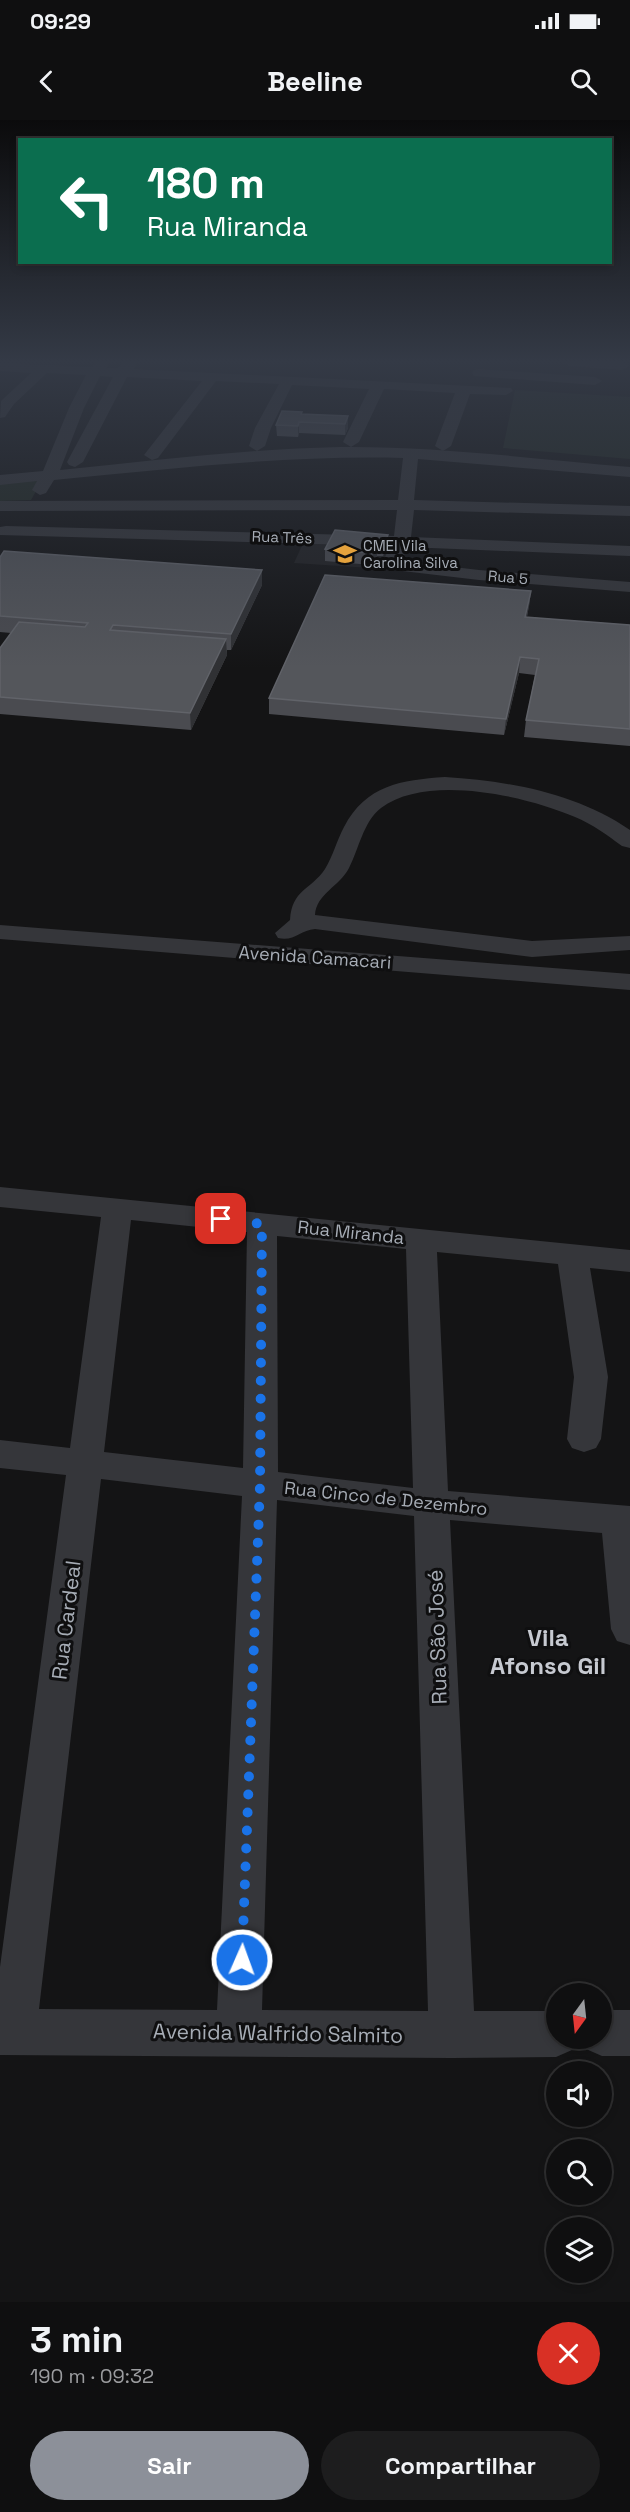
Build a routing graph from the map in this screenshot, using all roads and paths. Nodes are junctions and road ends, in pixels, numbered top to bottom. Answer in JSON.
{"nodes":[{"id":1,"x":54,"y":464,"type":"edge"},
{"id":2,"x":69,"y":464,"type":"edge"},
{"id":3,"x":134,"y":464,"type":"edge"},
{"id":4,"x":410,"y":464,"type":"edge"},
{"id":5,"x":560,"y":464,"type":"edge"},
{"id":6,"x":0,"y":468,"type":"edge"},
{"id":7,"x":52,"y":469,"type":"junction"},
{"id":8,"x":630,"y":472,"type":"edge"},
{"id":9,"x":0,"y":480,"type":"edge"},
{"id":10,"x":31,"y":504,"type":"junction"},
{"id":11,"x":406,"y":505,"type":"junction"},
{"id":12,"x":0,"y":506,"type":"edge"},
{"id":13,"x":630,"y":511,"type":"edge"},
{"id":14,"x":3,"y":534,"type":"edge"},
{"id":15,"x":402,"y":541,"type":"junction"},
{"id":16,"x":630,"y":550,"type":"edge"},
{"id":17,"x":630,"y":587,"type":"edge"},
{"id":18,"x":630,"y":841,"type":"edge"},
{"id":19,"x":302,"y":923,"type":"junction"},
{"id":20,"x":0,"y":932,"type":"edge"},
{"id":21,"x":630,"y":943,"type":"edge"},
{"id":22,"x":269,"y":953,"type":"junction"},
{"id":23,"x":630,"y":982,"type":"edge"},
{"id":24,"x":0,"y":1197,"type":"edge"},
{"id":25,"x":117,"y":1209,"type":"junction"},
{"id":26,"x":262,"y":1224,"type":"junction"},
{"id":27,"x":421,"y":1239,"type":"junction"},
{"id":28,"x":572,"y":1255,"type":"junction"},
{"id":29,"x":630,"y":1261,"type":"edge"},
{"id":30,"x":584,"y":1439,"type":"dead end"},
{"id":31,"x":0,"y":1454,"type":"edge"},
{"id":32,"x":86,"y":1463,"type":"junction"},
{"id":33,"x":260,"y":1485,"type":"junction"},
{"id":34,"x":431,"y":1504,"type":"junction"},
{"id":35,"x":624,"y":1521,"type":"edge"},
{"id":36,"x":630,"y":1629,"type":"edge"},
{"id":37,"x":239,"y":2031,"type":"junction"},
{"id":38,"x":7,"y":2032,"type":"edge"},
{"id":39,"x":612,"y":2033,"type":"edge"},
{"id":40,"x":630,"y":2033,"type":"edge"},
{"id":41,"x":452,"y":2034,"type":"junction"},
{"id":42,"x":546,"y":2034,"type":"edge"}],
"edges":[{"from":1,"to":7,"type":"street"},
{"from":2,"to":7,"type":"street"},
{"from":3,"to":7,"type":"street"},
{"from":4,"to":11,"type":"street"},
{"from":5,"to":8,"type":"street"},
{"from":6,"to":7,"type":"street"},
{"from":7,"to":9,"type":"street"},
{"from":7,"to":10,"type":"street"},
{"from":10,"to":11,"type":"street"},
{"from":10,"to":12,"type":"street"},
{"from":10,"to":14,"type":"street"},
{"from":11,"to":13,"type":"street"},
{"from":11,"to":15,"type":"street"},
{"from":14,"to":15,"type":"street","name":"Rua Três"},
{"from":15,"to":16,"type":"street","name":"Rua Três"},
{"from":15,"to":17,"type":"street","name":"Rua 5"},
{"from":18,"to":19,"type":"street"},
{"from":19,"to":21,"type":"street"},
{"from":19,"to":22,"type":"street"},
{"from":20,"to":22,"type":"street","name":"Avenida Camacari"},
{"from":22,"to":23,"type":"street","name":"Avenida Camacari"},
{"from":24,"to":25,"type":"street","name":"Rua Miranda"},
{"from":25,"to":26,"type":"street","name":"Rua Miranda"},
{"from":25,"to":32,"type":"street","name":"Rua Cardeal"},
{"from":26,"to":27,"type":"street","name":"Rua Miranda"},
{"from":26,"to":33,"type":"street"},
{"from":27,"to":28,"type":"street","name":"Rua Miranda"},
{"from":27,"to":34,"type":"street","name":"Rua São José"},
{"from":28,"to":29,"type":"street","name":"Rua Miranda"},
{"from":28,"to":30,"type":"street"},
{"from":31,"to":32,"type":"street","name":"Rua Cinco de Dezembro"},
{"from":32,"to":33,"type":"street","name":"Rua Cinco de Dezembro"},
{"from":32,"to":38,"type":"street","name":"Rua Cardeal"},
{"from":33,"to":34,"type":"street","name":"Rua Cinco de Dezembro"},
{"from":33,"to":37,"type":"street"},
{"from":34,"to":35,"type":"street","name":"Rua Cinco de Dezembro"},
{"from":34,"to":41,"type":"street","name":"Rua São José"},
{"from":35,"to":36,"type":"street"},
{"from":37,"to":38,"type":"street","name":"Avenida Walfrido Salmito"},
{"from":37,"to":41,"type":"street","name":"Avenida Walfrido Salmito"},
{"from":39,"to":40,"type":"street"},
{"from":41,"to":42,"type":"street","name":"Avenida Walfrido Salmito"}]}
